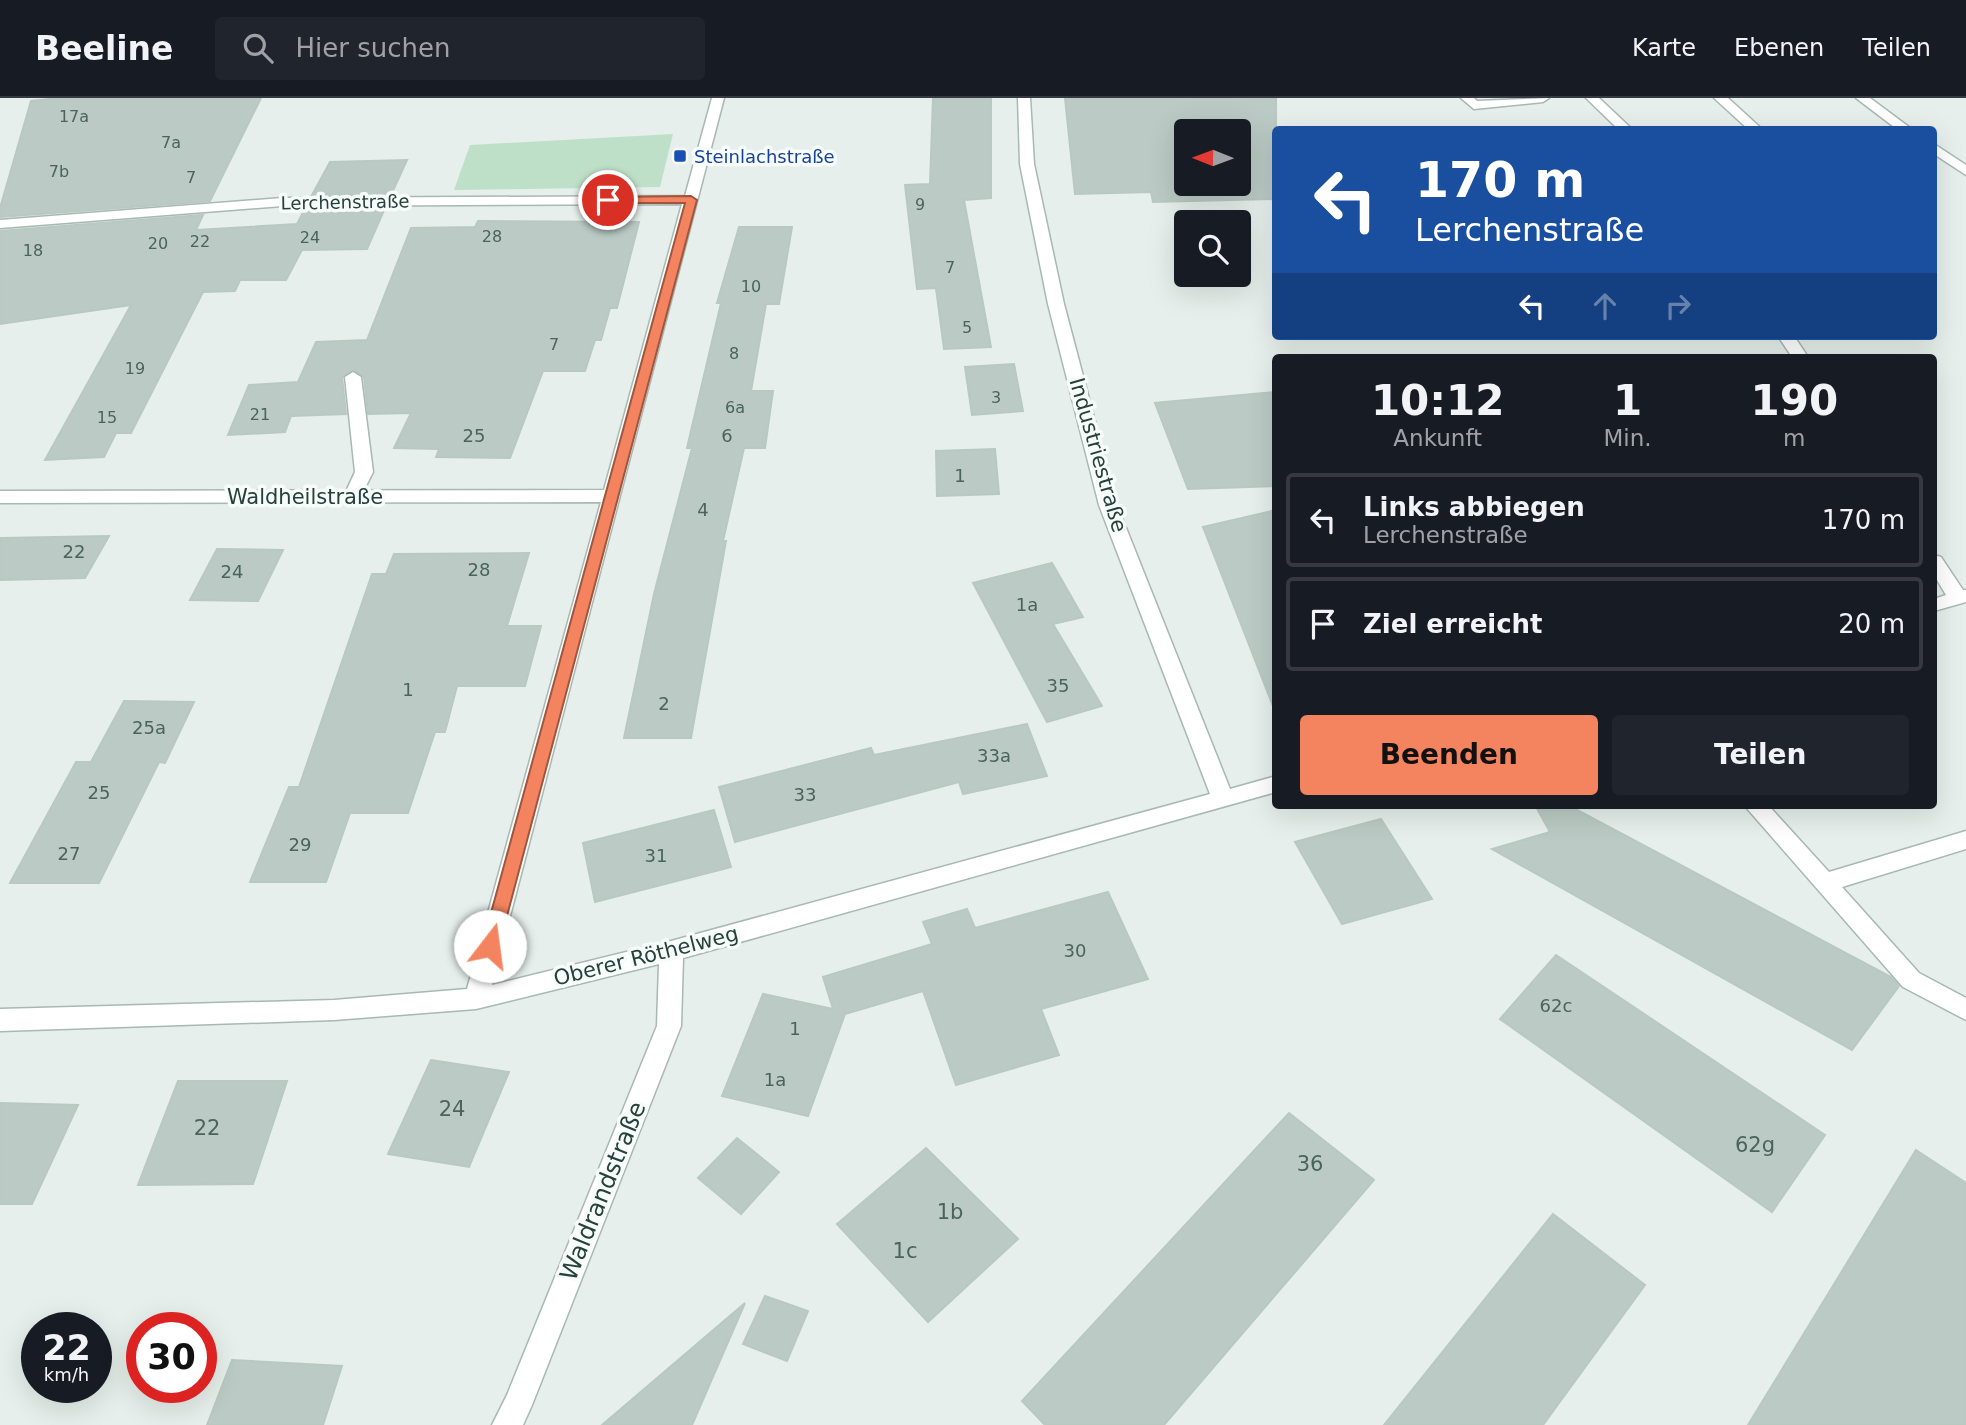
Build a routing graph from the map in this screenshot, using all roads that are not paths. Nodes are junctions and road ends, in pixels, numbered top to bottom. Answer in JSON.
{"nodes":[{"id":1,"x":718,"y":98,"type":"edge"},
{"id":2,"x":1024,"y":98,"type":"edge"},
{"id":3,"x":1467,"y":98,"type":"edge"},
{"id":4,"x":1543,"y":98,"type":"edge"},
{"id":5,"x":1592,"y":98,"type":"edge"},
{"id":6,"x":1720,"y":98,"type":"edge"},
{"id":7,"x":1862,"y":98,"type":"edge"},
{"id":8,"x":1623,"y":126,"type":"edge"},
{"id":9,"x":1752,"y":126,"type":"edge"},
{"id":10,"x":1901,"y":126,"type":"edge"},
{"id":11,"x":1937,"y":150,"type":"edge"},
{"id":12,"x":1966,"y":171,"type":"edge"},
{"id":13,"x":691,"y":200,"type":"junction"},
{"id":14,"x":0,"y":224,"type":"edge"},
{"id":15,"x":353,"y":377,"type":"dead end"},
{"id":16,"x":610,"y":496,"type":"junction"},
{"id":17,"x":0,"y":497,"type":"edge"},
{"id":18,"x":352,"y":498,"type":"junction"},
{"id":19,"x":1937,"y":565,"type":"edge"},
{"id":20,"x":1962,"y":597,"type":"edge"},
{"id":21,"x":1937,"y":604,"type":"edge"},
{"id":22,"x":1272,"y":785,"type":"edge"},
{"id":23,"x":1223,"y":799,"type":"junction"},
{"id":24,"x":1759,"y":809,"type":"edge"},
{"id":25,"x":1966,"y":840,"type":"edge"},
{"id":26,"x":1824,"y":883,"type":"junction"},
{"id":27,"x":671,"y":951,"type":"junction"},
{"id":28,"x":476,"y":999,"type":"junction"},
{"id":29,"x":1965,"y":1008,"type":"edge"},
{"id":30,"x":0,"y":1020,"type":"edge"},
{"id":31,"x":507,"y":1425,"type":"edge"}],
"edges":[{"from":1,"to":13,"type":"street"},
{"from":2,"to":23,"type":"street","name":"Industriestraße"},
{"from":3,"to":4,"type":"street"},
{"from":5,"to":8,"type":"street"},
{"from":6,"to":9,"type":"street"},
{"from":7,"to":10,"type":"street"},
{"from":11,"to":12,"type":"street"},
{"from":13,"to":14,"type":"street","name":"Lerchenstraße"},
{"from":13,"to":16,"type":"street"},
{"from":15,"to":18,"type":"street"},
{"from":16,"to":18,"type":"street","name":"Waldheilstraße"},
{"from":16,"to":28,"type":"street"},
{"from":17,"to":18,"type":"street","name":"Waldheilstraße"},
{"from":19,"to":20,"type":"street"},
{"from":20,"to":21,"type":"street"},
{"from":22,"to":23,"type":"street","name":"Oberer Röthelweg"},
{"from":23,"to":27,"type":"street","name":"Oberer Röthelweg"},
{"from":24,"to":26,"type":"street"},
{"from":25,"to":26,"type":"street"},
{"from":26,"to":29,"type":"street"},
{"from":27,"to":28,"type":"street","name":"Oberer Röthelweg"},
{"from":27,"to":31,"type":"street","name":"Waldrandstraße"},
{"from":28,"to":30,"type":"street","name":"Oberer Röthelweg"}]}
